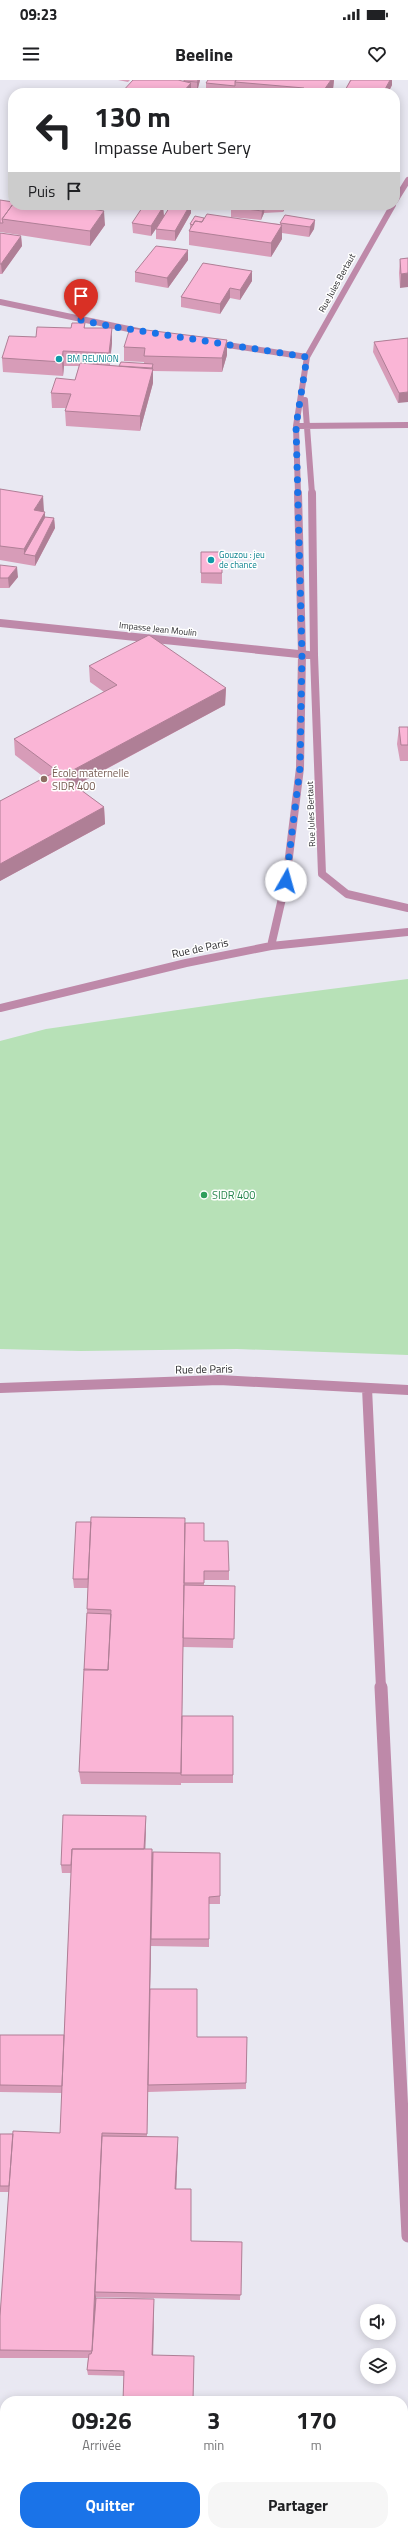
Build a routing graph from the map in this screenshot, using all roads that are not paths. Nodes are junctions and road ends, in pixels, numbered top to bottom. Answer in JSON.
{"nodes":[{"id":1,"x":408,"y":180,"type":"edge"},
{"id":2,"x":405,"y":189,"type":"edge"},
{"id":3,"x":390,"y":210,"type":"edge"},
{"id":4,"x":0,"y":302,"type":"edge"},
{"id":5,"x":147,"y":332,"type":"edge"},
{"id":6,"x":208,"y":342,"type":"edge"},
{"id":7,"x":307,"y":357,"type":"junction"},
{"id":8,"x":305,"y":372,"type":"junction"},
{"id":9,"x":408,"y":425,"type":"edge"},
{"id":10,"x":296,"y":426,"type":"junction"},
{"id":11,"x":306,"y":426,"type":"junction"},
{"id":12,"x":0,"y":623,"type":"edge"},
{"id":13,"x":302,"y":654,"type":"junction"},
{"id":14,"x":314,"y":655,"type":"junction"},
{"id":15,"x":408,"y":908,"type":"edge"},
{"id":16,"x":408,"y":932,"type":"edge"},
{"id":17,"x":271,"y":946,"type":"junction"},
{"id":18,"x":0,"y":1008,"type":"edge"},
{"id":19,"x":0,"y":1388,"type":"edge"},
{"id":20,"x":368,"y":1388,"type":"junction"},
{"id":21,"x":408,"y":1390,"type":"edge"},
{"id":22,"x":408,"y":2236,"type":"edge"}],
"edges":[{"from":1,"to":2,"type":"street"},
{"from":3,"to":7,"type":"street","name":"Rue Jules Bertaut"},
{"from":4,"to":5,"type":"street"},
{"from":6,"to":7,"type":"street"},
{"from":7,"to":8,"type":"street","name":"Rue Jules Bertaut"},
{"from":8,"to":10,"type":"street","name":"Rue Jules Bertaut"},
{"from":8,"to":11,"type":"street","name":"Rue Jules Bertaut"},
{"from":9,"to":11,"type":"street"},
{"from":10,"to":11,"type":"street"},
{"from":10,"to":13,"type":"street","name":"Rue Jules Bertaut"},
{"from":11,"to":14,"type":"street","name":"Rue Jules Bertaut"},
{"from":12,"to":13,"type":"street","name":"Impasse Jean Moulin"},
{"from":13,"to":14,"type":"street","name":"Impasse Jean Moulin"},
{"from":13,"to":17,"type":"street","name":"Rue Jules Bertaut"},
{"from":14,"to":15,"type":"street","name":"Rue Jules Bertaut"},
{"from":16,"to":17,"type":"street","name":"Rue de Paris"},
{"from":17,"to":18,"type":"street","name":"Rue de Paris"},
{"from":19,"to":20,"type":"street","name":"Rue de Paris"},
{"from":20,"to":21,"type":"street","name":"Rue de Paris"},
{"from":20,"to":22,"type":"street"}]}
